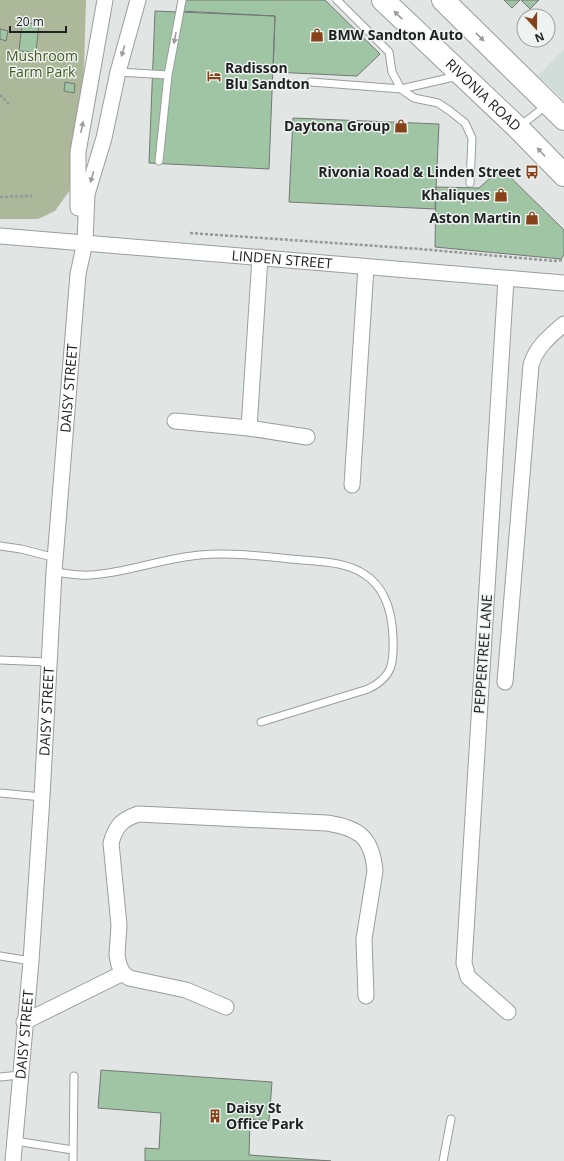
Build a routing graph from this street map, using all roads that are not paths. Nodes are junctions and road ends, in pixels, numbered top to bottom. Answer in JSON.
{"nodes":[{"id":1,"x":105,"y":0,"type":"edge"},
{"id":2,"x":138,"y":0,"type":"edge"},
{"id":3,"x":182,"y":0,"type":"edge"},
{"id":4,"x":337,"y":0,"type":"edge"},
{"id":5,"x":383,"y":0,"type":"edge"},
{"id":6,"x":443,"y":0,"type":"edge"},
{"id":7,"x":118,"y":72,"type":"junction"},
{"id":8,"x":168,"y":75,"type":"junction"},
{"id":9,"x":462,"y":75,"type":"junction"},
{"id":10,"x":311,"y":82,"type":"dead end"},
{"id":11,"x":401,"y":89,"type":"junction"},
{"id":12,"x":548,"y":104,"type":"junction"},
{"id":13,"x":564,"y":120,"type":"edge"},
{"id":14,"x":518,"y":128,"type":"junction"},
{"id":15,"x":159,"y":161,"type":"dead end"},
{"id":16,"x":564,"y":175,"type":"edge"},
{"id":17,"x":470,"y":183,"type":"dead end"},
{"id":18,"x":82,"y":194,"type":"junction"},
{"id":19,"x":0,"y":236,"type":"edge"},
{"id":20,"x":81,"y":242,"type":"junction"},
{"id":21,"x":260,"y":257,"type":"junction"},
{"id":22,"x":366,"y":267,"type":"junction"},
{"id":23,"x":506,"y":279,"type":"junction"},
{"id":24,"x":564,"y":283,"type":"edge"},
{"id":25,"x":564,"y":324,"type":"edge"},
{"id":26,"x":175,"y":421,"type":"dead end"},
{"id":27,"x":249,"y":428,"type":"junction"},
{"id":28,"x":307,"y":437,"type":"dead end"},
{"id":29,"x":352,"y":485,"type":"dead end"},
{"id":30,"x":0,"y":546,"type":"edge"},
{"id":31,"x":55,"y":565,"type":"junction"},
{"id":32,"x":0,"y":660,"type":"edge"},
{"id":33,"x":48,"y":662,"type":"junction"},
{"id":34,"x":505,"y":682,"type":"dead end"},
{"id":35,"x":261,"y":722,"type":"dead end"},
{"id":36,"x":0,"y":792,"type":"edge"},
{"id":37,"x":42,"y":796,"type":"junction"},
{"id":38,"x":0,"y":956,"type":"edge"},
{"id":39,"x":31,"y":961,"type":"junction"},
{"id":40,"x":122,"y":973,"type":"junction"},
{"id":41,"x":366,"y":996,"type":"dead end"},
{"id":42,"x":226,"y":1007,"type":"dead end"},
{"id":43,"x":508,"y":1012,"type":"dead end"},
{"id":44,"x":24,"y":1022,"type":"junction"},
{"id":45,"x":20,"y":1075,"type":"junction"},
{"id":46,"x":74,"y":1076,"type":"dead end"},
{"id":47,"x":0,"y":1078,"type":"edge"},
{"id":48,"x":451,"y":1119,"type":"dead end"},
{"id":49,"x":15,"y":1141,"type":"junction"},
{"id":50,"x":73,"y":1150,"type":"junction"},
{"id":51,"x":13,"y":1161,"type":"edge"},
{"id":52,"x":73,"y":1161,"type":"edge"},
{"id":53,"x":443,"y":1161,"type":"edge"}],
"edges":[{"from":18,"to":1,"type":"street","name":"DAISY STREET","one_way":true},
{"from":2,"to":7,"type":"street","name":"DAISY STREET","one_way":true},
{"from":3,"to":8,"type":"lane","one_way":true},
{"from":4,"to":11,"type":"lane"},
{"from":9,"to":5,"type":"main road","name":"RIVONIA ROAD","one_way":true},
{"from":6,"to":12,"type":"main road","one_way":true},
{"from":7,"to":8,"type":"lane"},
{"from":7,"to":18,"type":"street","name":"DAISY STREET","one_way":true},
{"from":8,"to":15,"type":"lane"},
{"from":9,"to":11,"type":"lane"},
{"from":9,"to":14,"type":"main road","name":"RIVONIA ROAD"},
{"from":10,"to":11,"type":"lane"},
{"from":11,"to":17,"type":"lane"},
{"from":12,"to":13,"type":"main road"},
{"from":12,"to":14,"type":"lane"},
{"from":16,"to":14,"type":"main road","name":"RIVONIA ROAD","one_way":true},
{"from":18,"to":20,"type":"street","name":"DAISY STREET"},
{"from":19,"to":20,"type":"street","name":"LINDEN STREET"},
{"from":20,"to":21,"type":"street","name":"LINDEN STREET"},
{"from":20,"to":31,"type":"street","name":"DAISY STREET"},
{"from":21,"to":22,"type":"street","name":"LINDEN STREET"},
{"from":21,"to":27,"type":"street"},
{"from":22,"to":23,"type":"street","name":"LINDEN STREET"},
{"from":22,"to":29,"type":"street"},
{"from":23,"to":24,"type":"street","name":"LINDEN STREET"},
{"from":23,"to":43,"type":"street","name":"PEPPERTREE LANE"},
{"from":25,"to":34,"type":"street"},
{"from":26,"to":27,"type":"street"},
{"from":27,"to":28,"type":"street"},
{"from":30,"to":31,"type":"lane"},
{"from":31,"to":33,"type":"street","name":"DAISY STREET"},
{"from":31,"to":35,"type":"lane"},
{"from":32,"to":33,"type":"lane"},
{"from":33,"to":37,"type":"street","name":"DAISY STREET"},
{"from":36,"to":37,"type":"lane"},
{"from":37,"to":39,"type":"street","name":"DAISY STREET"},
{"from":38,"to":39,"type":"lane"},
{"from":39,"to":44,"type":"street","name":"DAISY STREET"},
{"from":40,"to":41,"type":"street"},
{"from":40,"to":42,"type":"street"},
{"from":40,"to":44,"type":"street"},
{"from":44,"to":45,"type":"street","name":"DAISY STREET"},
{"from":45,"to":47,"type":"lane"},
{"from":45,"to":49,"type":"street","name":"DAISY STREET"},
{"from":46,"to":50,"type":"lane"},
{"from":48,"to":53,"type":"lane"},
{"from":49,"to":50,"type":"lane"},
{"from":49,"to":51,"type":"street","name":"DAISY STREET"},
{"from":50,"to":52,"type":"lane"}]}
